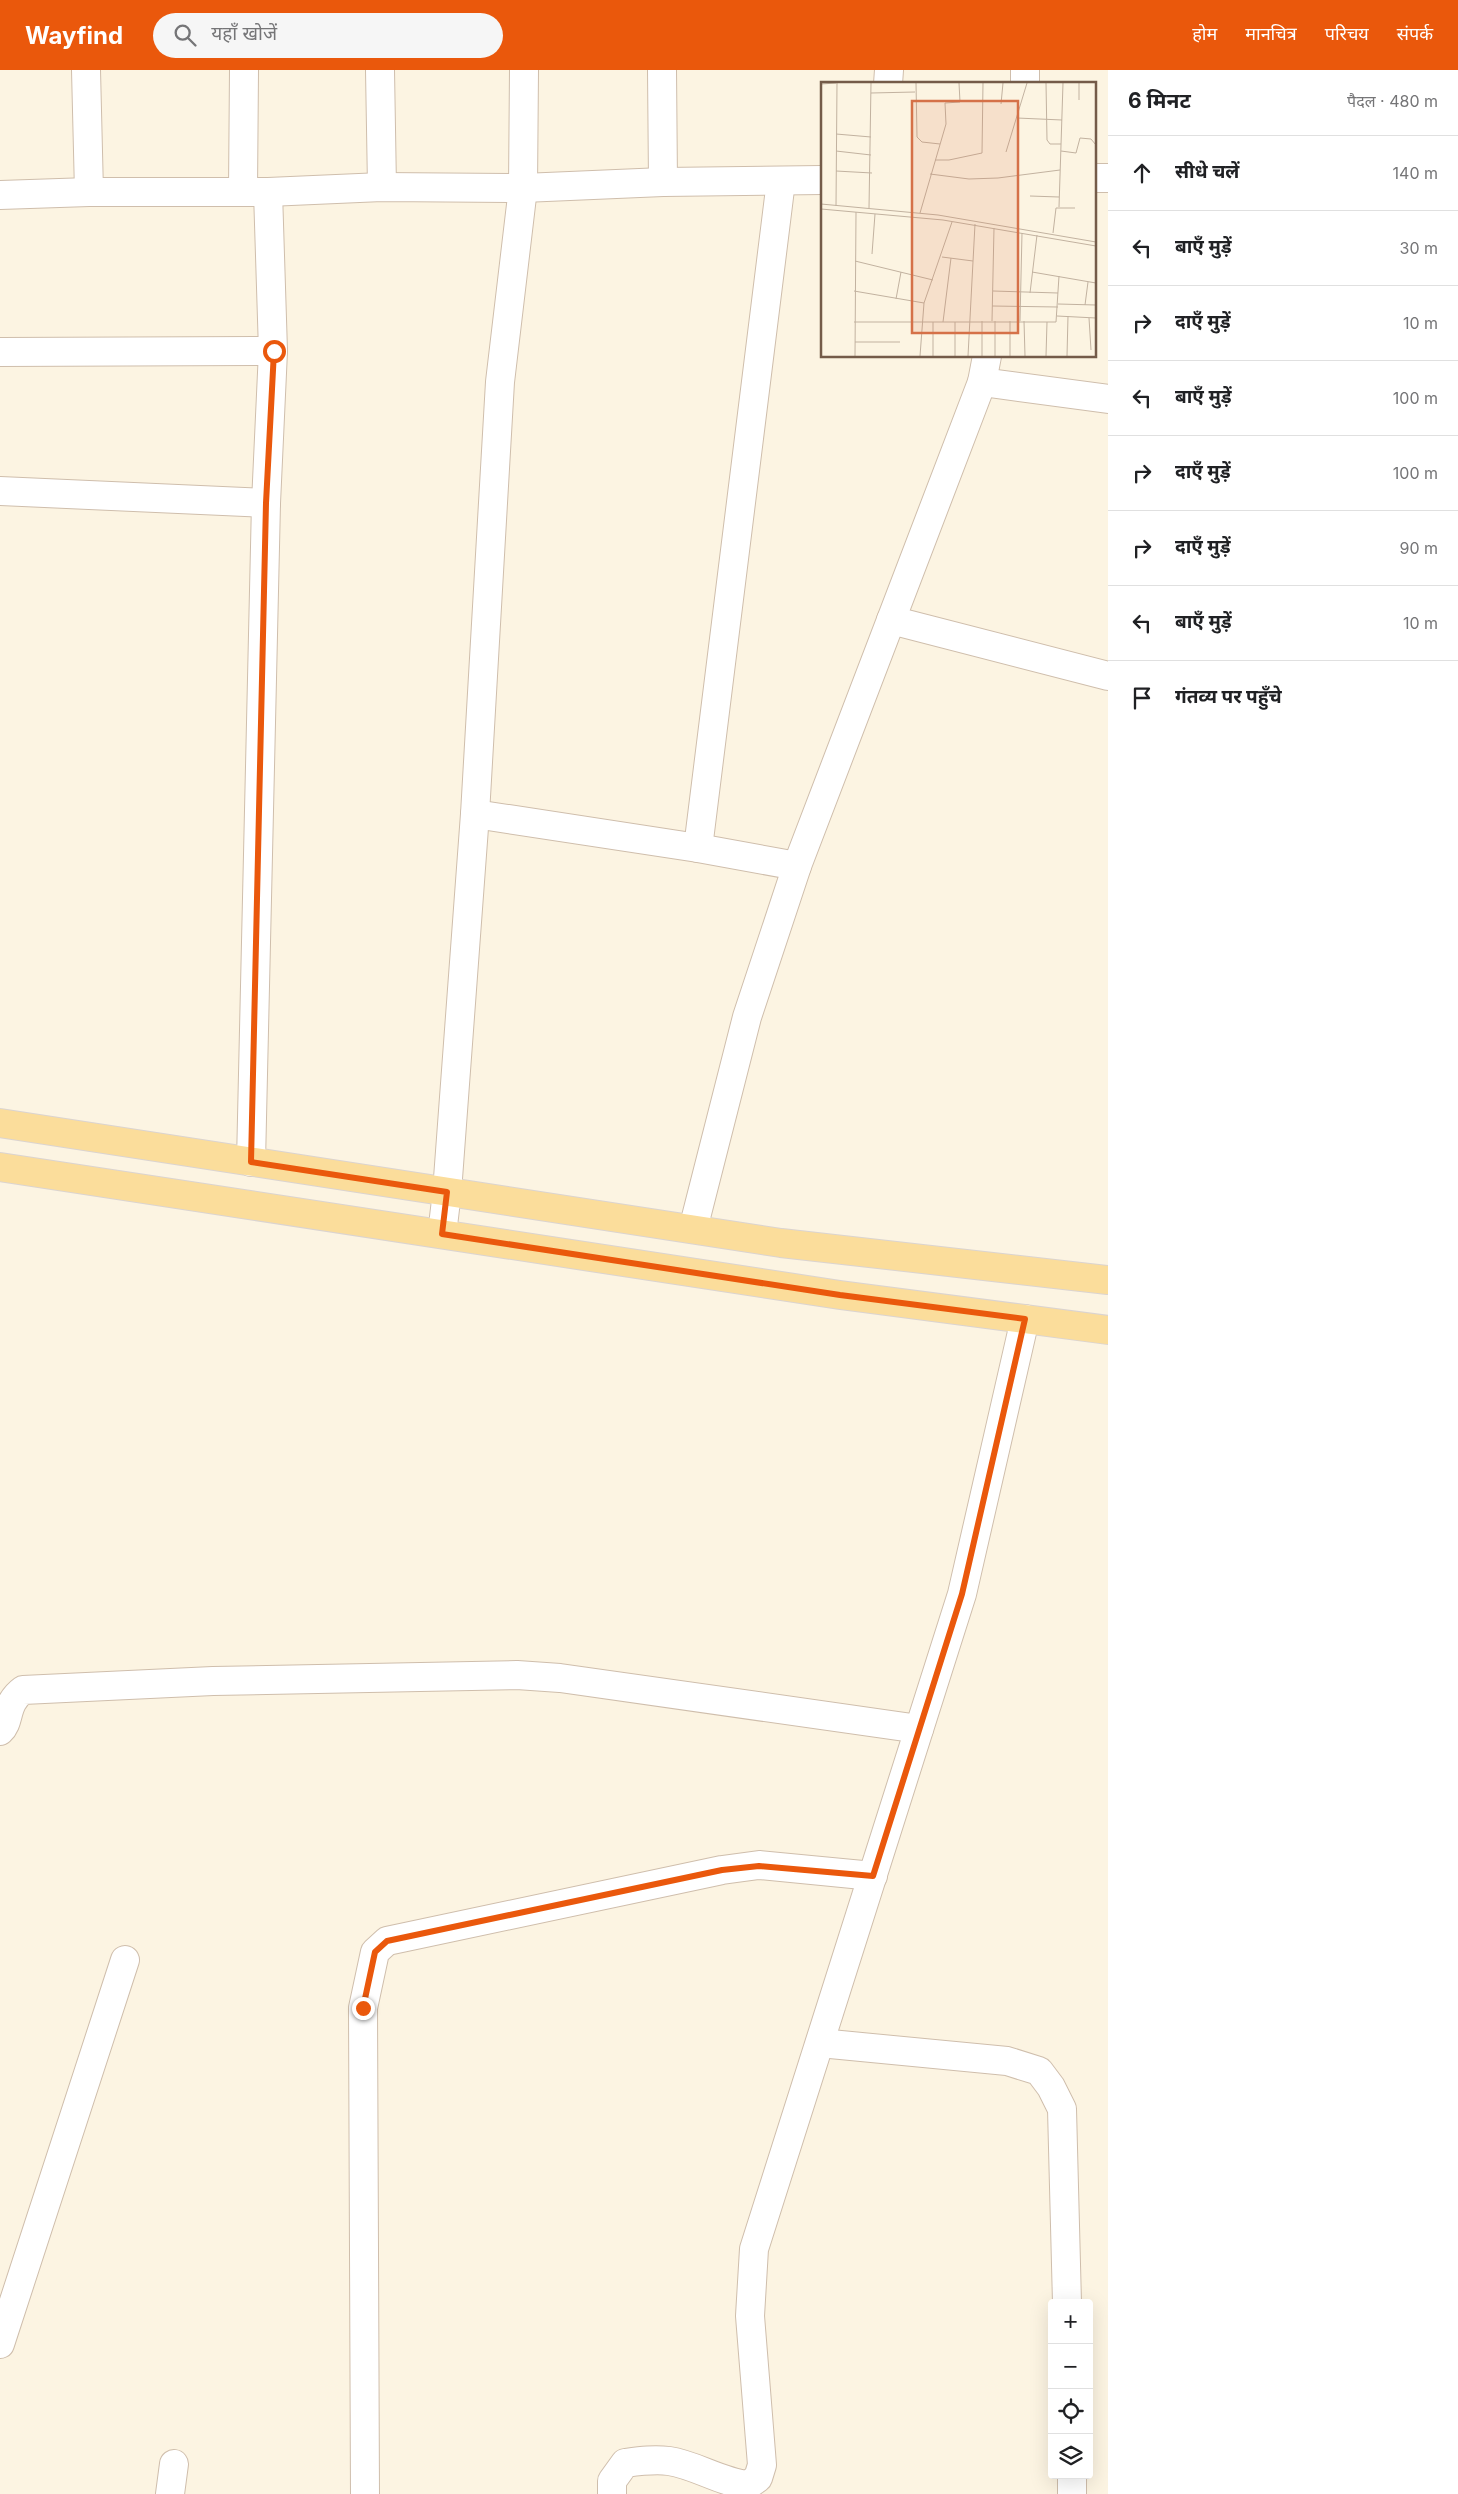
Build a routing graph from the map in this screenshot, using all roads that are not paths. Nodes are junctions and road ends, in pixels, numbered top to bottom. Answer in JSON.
{"nodes":[{"id":1,"x":86,"y":70,"type":"edge"},
{"id":2,"x":244,"y":70,"type":"edge"},
{"id":3,"x":380,"y":70,"type":"edge"},
{"id":4,"x":524,"y":70,"type":"edge"},
{"id":5,"x":662,"y":70,"type":"edge"},
{"id":6,"x":821,"y":180,"type":"edge"},
{"id":7,"x":781,"y":181,"type":"junction"},
{"id":8,"x":663,"y":182,"type":"junction"},
{"id":9,"x":382,"y":187,"type":"junction"},
{"id":10,"x":523,"y":188,"type":"junction"},
{"id":11,"x":89,"y":192,"type":"junction"},
{"id":12,"x":256,"y":192,"type":"junction"},
{"id":13,"x":0,"y":195,"type":"edge"},
{"id":14,"x":274,"y":351,"type":"junction"},
{"id":15,"x":0,"y":352,"type":"edge"},
{"id":16,"x":985,"y":369,"type":"edge"},
{"id":17,"x":1108,"y":400,"type":"edge"},
{"id":18,"x":0,"y":491,"type":"edge"},
{"id":19,"x":266,"y":503,"type":"junction"},
{"id":20,"x":891,"y":620,"type":"junction"},
{"id":21,"x":1108,"y":676,"type":"edge"},
{"id":22,"x":474,"y":814,"type":"junction"},
{"id":23,"x":698,"y":848,"type":"junction"},
{"id":24,"x":797,"y":866,"type":"junction"},
{"id":25,"x":0,"y":1123,"type":"edge"},
{"id":26,"x":251,"y":1162,"type":"junction"},
{"id":27,"x":0,"y":1167,"type":"edge"},
{"id":28,"x":447,"y":1192,"type":"junction"},
{"id":29,"x":693,"y":1229,"type":"junction"},
{"id":30,"x":442,"y":1234,"type":"junction"},
{"id":31,"x":1108,"y":1280,"type":"edge"},
{"id":32,"x":1025,"y":1319,"type":"junction"},
{"id":33,"x":1108,"y":1330,"type":"edge"},
{"id":34,"x":920,"y":1728,"type":"junction"},
{"id":35,"x":0,"y":1731,"type":"edge"},
{"id":36,"x":873,"y":1876,"type":"junction"},
{"id":37,"x":125,"y":1960,"type":"dead end"},
{"id":38,"x":820,"y":2043,"type":"junction"},
{"id":39,"x":1067,"y":2299,"type":"edge"},
{"id":40,"x":5,"y":2309,"type":"edge"},
{"id":41,"x":0,"y":2344,"type":"edge"},
{"id":42,"x":174,"y":2464,"type":"dead end"},
{"id":43,"x":1072,"y":2479,"type":"edge"},
{"id":44,"x":170,"y":2494,"type":"edge"},
{"id":45,"x":365,"y":2494,"type":"edge"},
{"id":46,"x":612,"y":2494,"type":"edge"},
{"id":47,"x":1072,"y":2494,"type":"edge"}],
"edges":[{"from":1,"to":11,"type":"street"},
{"from":2,"to":12,"type":"street"},
{"from":3,"to":9,"type":"street"},
{"from":4,"to":10,"type":"street"},
{"from":5,"to":8,"type":"street"},
{"from":6,"to":7,"type":"street"},
{"from":7,"to":8,"type":"street"},
{"from":7,"to":23,"type":"street"},
{"from":8,"to":10,"type":"street"},
{"from":9,"to":10,"type":"street"},
{"from":9,"to":12,"type":"street"},
{"from":10,"to":22,"type":"street"},
{"from":11,"to":12,"type":"street"},
{"from":11,"to":13,"type":"street"},
{"from":12,"to":14,"type":"street"},
{"from":14,"to":15,"type":"street"},
{"from":14,"to":19,"type":"street"},
{"from":16,"to":17,"type":"street"},
{"from":16,"to":20,"type":"street"},
{"from":18,"to":19,"type":"street"},
{"from":19,"to":26,"type":"street"},
{"from":20,"to":21,"type":"street"},
{"from":20,"to":24,"type":"street"},
{"from":22,"to":23,"type":"street"},
{"from":22,"to":28,"type":"street"},
{"from":23,"to":24,"type":"street"},
{"from":24,"to":29,"type":"street"},
{"from":25,"to":26,"type":"main road"},
{"from":26,"to":28,"type":"main road"},
{"from":27,"to":30,"type":"main road"},
{"from":28,"to":29,"type":"main road"},
{"from":28,"to":30,"type":"street"},
{"from":29,"to":31,"type":"main road"},
{"from":30,"to":32,"type":"main road"},
{"from":32,"to":33,"type":"main road"},
{"from":32,"to":34,"type":"street"},
{"from":34,"to":35,"type":"street"},
{"from":34,"to":36,"type":"street"},
{"from":36,"to":38,"type":"street"},
{"from":36,"to":45,"type":"street"},
{"from":37,"to":40,"type":"street"},
{"from":38,"to":39,"type":"street"},
{"from":38,"to":46,"type":"street"},
{"from":40,"to":41,"type":"street"},
{"from":42,"to":44,"type":"street"},
{"from":43,"to":47,"type":"street"}]}
